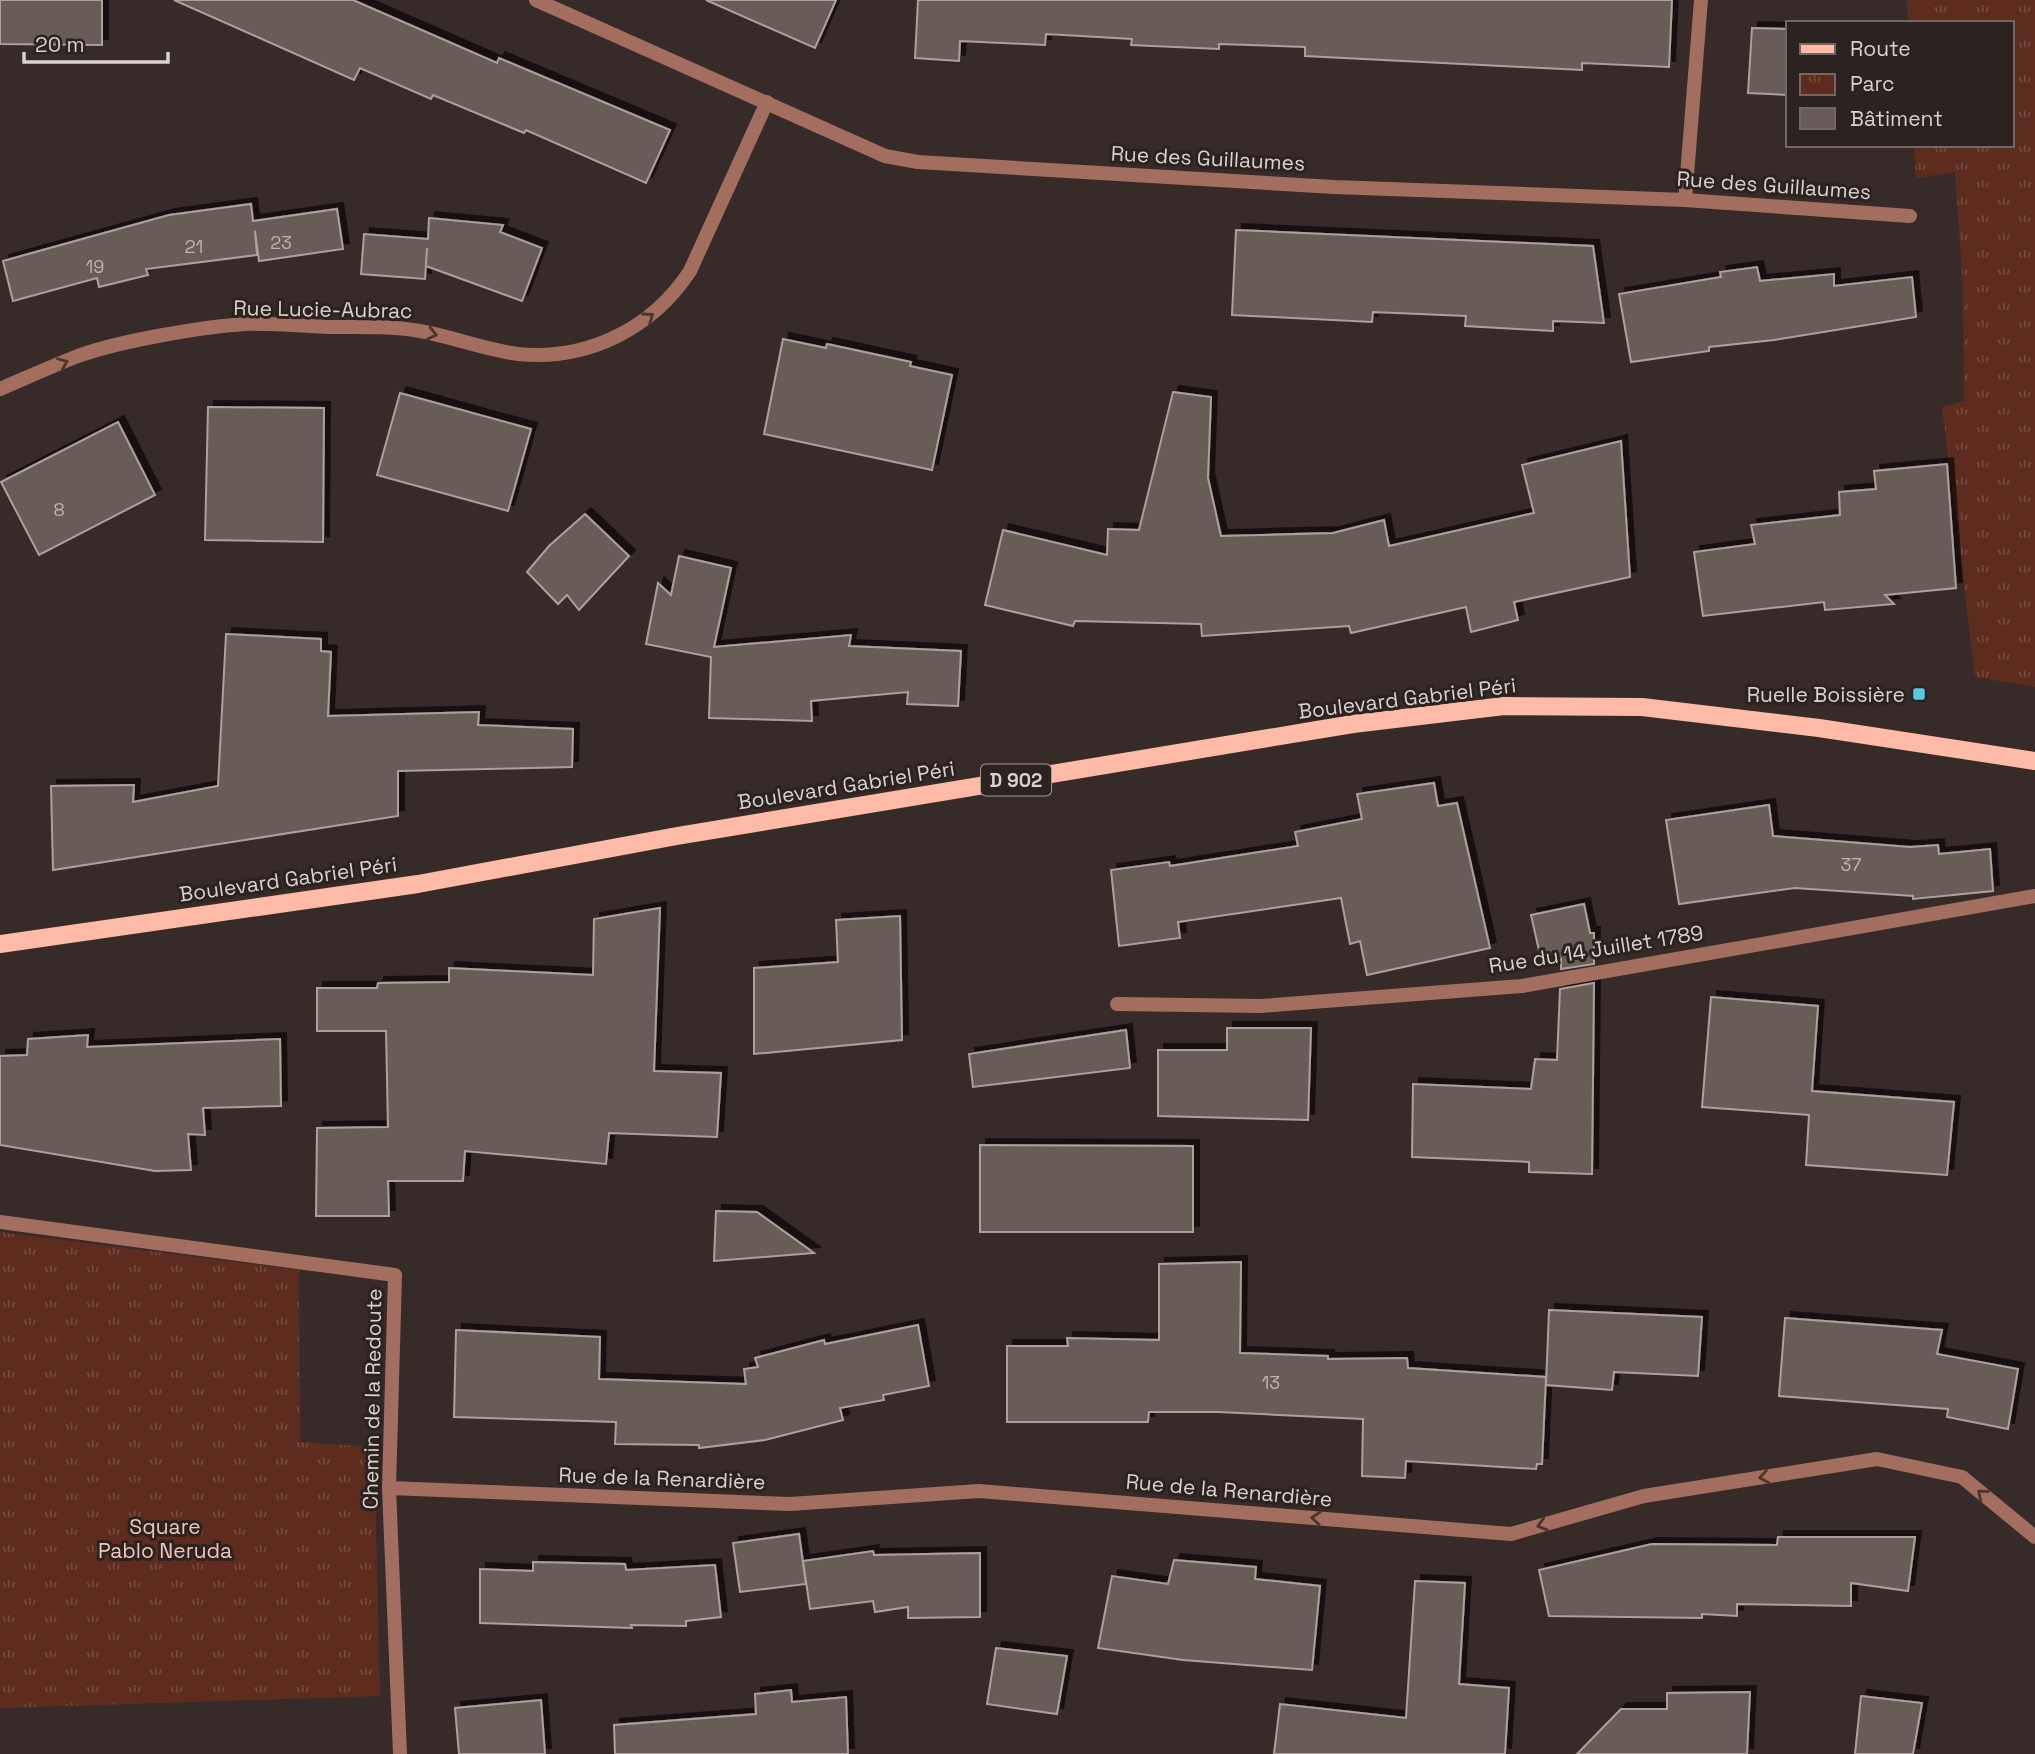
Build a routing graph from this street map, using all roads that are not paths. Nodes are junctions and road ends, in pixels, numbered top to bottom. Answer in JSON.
{"nodes":[{"id":1,"x":536,"y":0,"type":"edge"},
{"id":2,"x":1701,"y":0,"type":"edge"},
{"id":3,"x":767,"y":102,"type":"junction"},
{"id":4,"x":1685,"y":200,"type":"junction"},
{"id":5,"x":1910,"y":216,"type":"dead end"},
{"id":6,"x":0,"y":389,"type":"edge"},
{"id":7,"x":2035,"y":761,"type":"edge"},
{"id":8,"x":2035,"y":896,"type":"edge"},
{"id":9,"x":0,"y":943,"type":"edge"},
{"id":10,"x":1117,"y":1004,"type":"dead end"},
{"id":11,"x":0,"y":1222,"type":"edge"},
{"id":12,"x":389,"y":1488,"type":"junction"},
{"id":13,"x":2035,"y":1537,"type":"edge"},
{"id":14,"x":400,"y":1754,"type":"edge"}],
"edges":[{"from":1,"to":3,"type":"street","name":"Rue des Guillaumes"},
{"from":2,"to":4,"type":"street"},
{"from":3,"to":4,"type":"street","name":"Rue des Guillaumes"},
{"from":6,"to":3,"type":"street","name":"Rue Lucie-Aubrac","one_way":true},
{"from":4,"to":5,"type":"street","name":"Rue des Guillaumes"},
{"from":7,"to":9,"type":"main road","name":"Boulevard Gabriel Péri","number":"D 902"},
{"from":8,"to":10,"type":"street","name":"Rue du 14 Juillet 1789"},
{"from":11,"to":12,"type":"street","name":"Chemin de la Redoute"},
{"from":13,"to":12,"type":"street","name":"Rue de la Renardière","one_way":true},
{"from":12,"to":14,"type":"street","name":"Chemin de la Redoute"}]}
